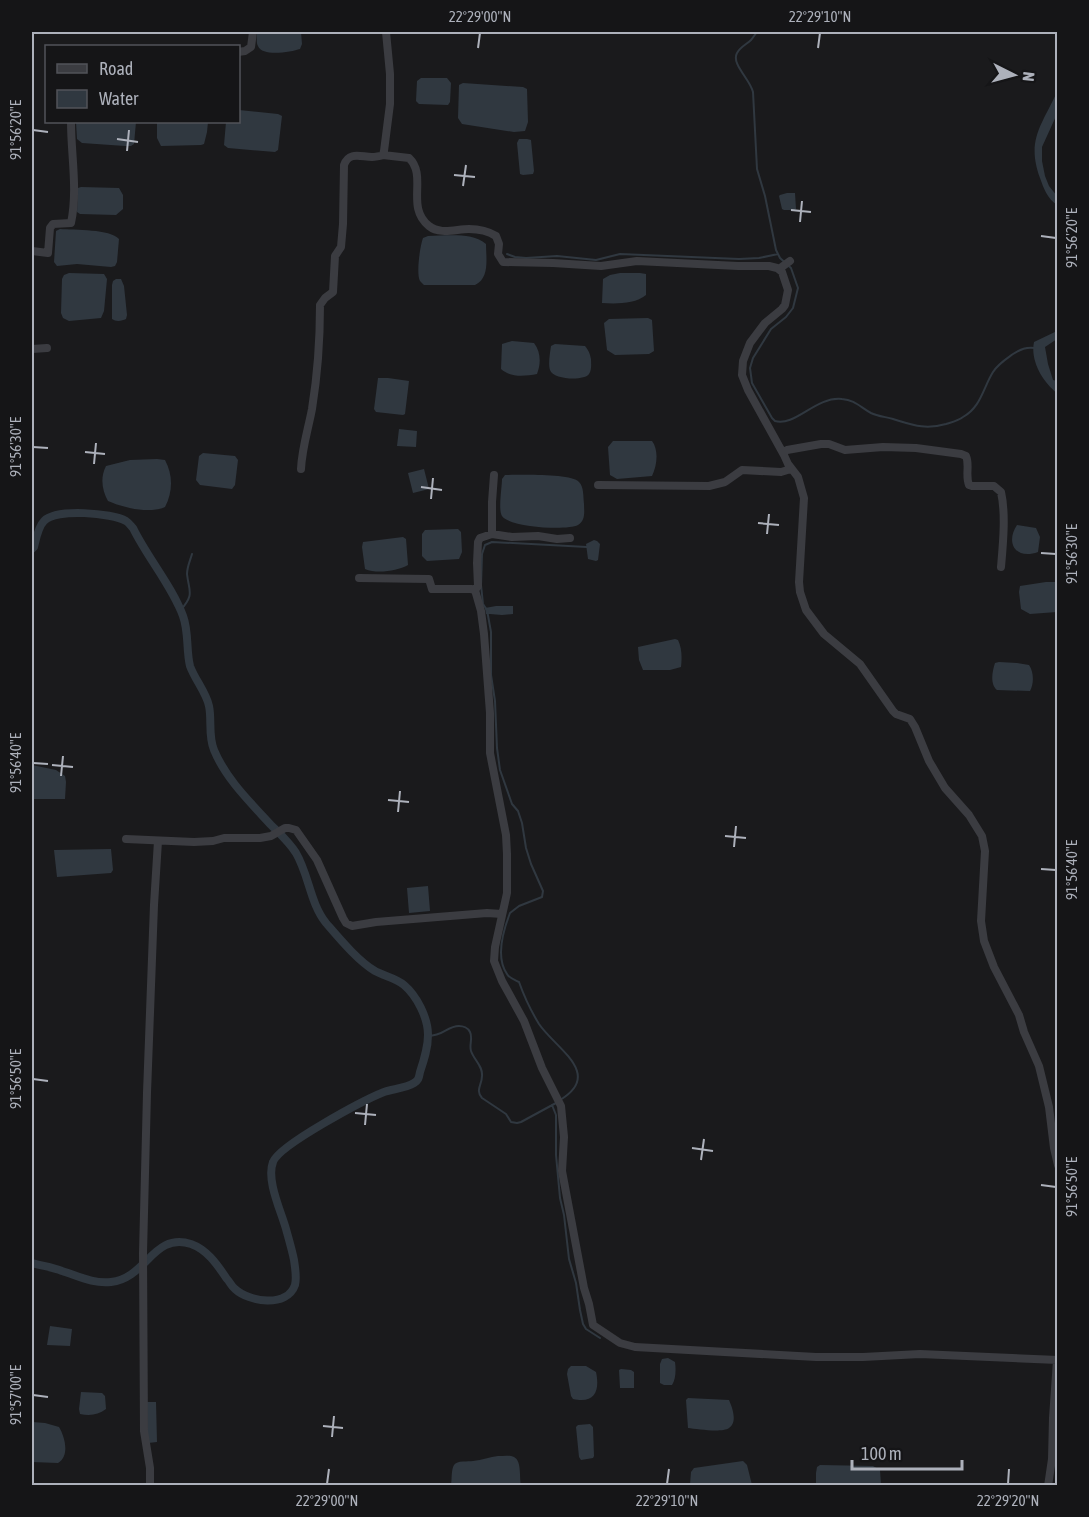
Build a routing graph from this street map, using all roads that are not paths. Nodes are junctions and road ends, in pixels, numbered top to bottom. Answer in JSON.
{"nodes":[{"id":1,"x":253,"y":32,"type":"edge"},
{"id":2,"x":386,"y":32,"type":"edge"},
{"id":3,"x":240,"y":52,"type":"edge"},
{"id":4,"x":71,"y":123,"type":"edge"},
{"id":5,"x":383,"y":155,"type":"junction"},
{"id":6,"x":32,"y":251,"type":"edge"},
{"id":7,"x":790,"y":261,"type":"dead end"},
{"id":8,"x":780,"y":267,"type":"junction"},
{"id":9,"x":47,"y":348,"type":"dead end"},
{"id":10,"x":32,"y":349,"type":"edge"},
{"id":11,"x":783,"y":452,"type":"junction"},
{"id":12,"x":791,"y":469,"type":"junction"},
{"id":13,"x":301,"y":470,"type":"dead end"},
{"id":14,"x":494,"y":474,"type":"dead end"},
{"id":15,"x":598,"y":485,"type":"dead end"},
{"id":16,"x":492,"y":534,"type":"junction"},
{"id":17,"x":570,"y":538,"type":"dead end"},
{"id":18,"x":1001,"y":567,"type":"dead end"},
{"id":19,"x":358,"y":578,"type":"dead end"},
{"id":20,"x":475,"y":590,"type":"junction"},
{"id":21,"x":126,"y":839,"type":"dead end"},
{"id":22,"x":158,"y":841,"type":"junction"},
{"id":23,"x":502,"y":914,"type":"junction"},
{"id":24,"x":1058,"y":1165,"type":"edge"},
{"id":25,"x":1057,"y":1360,"type":"edge"},
{"id":26,"x":150,"y":1485,"type":"edge"},
{"id":27,"x":1048,"y":1485,"type":"edge"}],
"edges":[{"from":1,"to":3,"type":"street"},
{"from":2,"to":5,"type":"street"},
{"from":4,"to":6,"type":"street"},
{"from":5,"to":8,"type":"street"},
{"from":5,"to":13,"type":"street"},
{"from":7,"to":8,"type":"street"},
{"from":8,"to":11,"type":"street"},
{"from":9,"to":10,"type":"street"},
{"from":11,"to":12,"type":"street"},
{"from":11,"to":18,"type":"street"},
{"from":12,"to":15,"type":"street"},
{"from":12,"to":24,"type":"street"},
{"from":14,"to":16,"type":"street"},
{"from":16,"to":17,"type":"street"},
{"from":16,"to":20,"type":"street"},
{"from":19,"to":20,"type":"street"},
{"from":20,"to":23,"type":"street"},
{"from":21,"to":22,"type":"street"},
{"from":22,"to":23,"type":"street"},
{"from":22,"to":26,"type":"street"},
{"from":23,"to":25,"type":"street"},
{"from":25,"to":27,"type":"street"}]}
